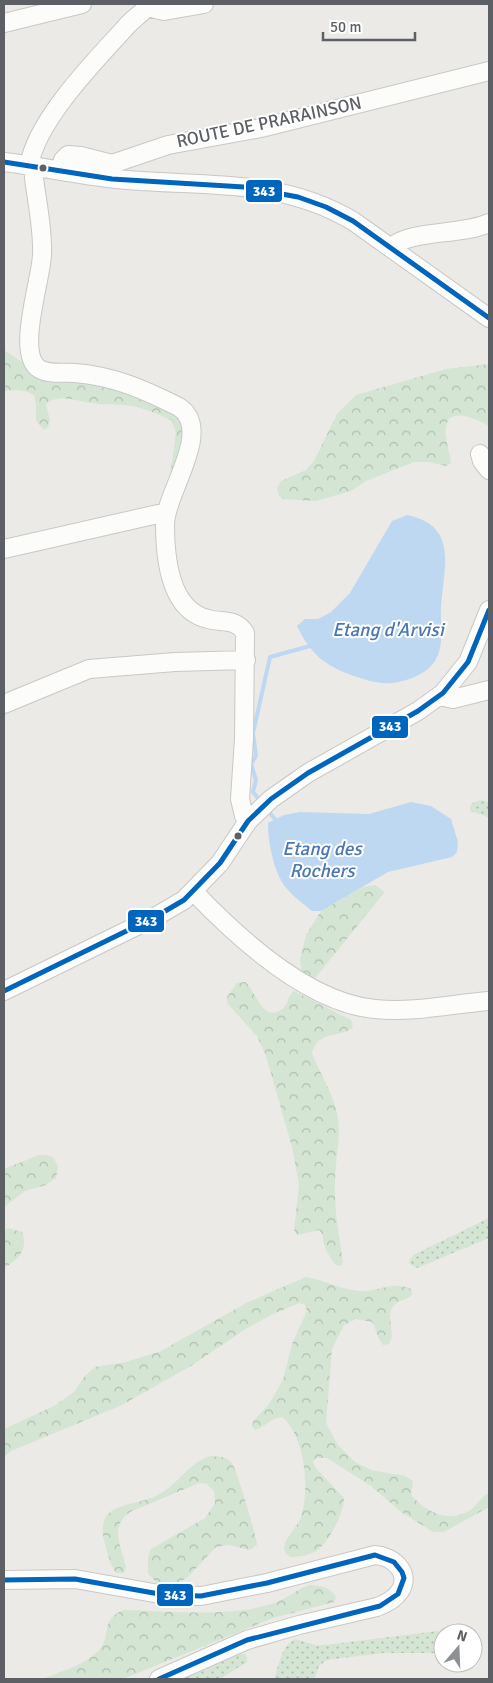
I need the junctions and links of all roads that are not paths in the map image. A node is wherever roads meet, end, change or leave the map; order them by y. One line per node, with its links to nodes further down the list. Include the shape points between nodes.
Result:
1 (82, 4): 4 (street)
2 (204, 4): 3 (street, via 164,11)
3 (148, 6): 7 (street, via 126,26 46,122 32,151)
4 (4, 23)
5 (489, 71): 8 (street, ROUTE DE PRARAINSON, via 261,128 168,145 112,164 68,155)
6 (4, 162): 7 (street)
7 (32, 166): 8 (street); 14 (street, via 42,252 32,305 31,358 43,370 113,378 185,411 191,425 189,450)
8 (60, 171): 10 (street, via 126,180 230,184 288,193 331,209)
9 (489, 223): 10 (street, via 468,231 406,238)
10 (391, 247): 11 (street)
11 (489, 318)
12 (480, 454): 13 (street)
13 (489, 470)
14 (166, 514): 15 (street); 17 (street, via 170,568 177,594 200,617 242,627 246,637)
15 (4, 549)
16 (489, 610): 19 (street, via 468,662)
17 (246, 660): 20 (street, via 89,669); 21 (street, via 240,799)
18 (489, 690): 19 (street, via 453,699)
19 (440, 696): 21 (street, via 308,773 271,799)
20 (4, 704)
21 (248, 822): 22 (street)
22 (194, 892): 23 (street, via 166,912); 24 (street, via 269,959 305,985 333,999 384,1010)
23 (4, 991)
24 (489, 1001)
25 (4, 1580): 26 (street, via 75,1579 165,1595 201,1596 375,1555 390,1558 402,1571 400,1591 386,1603 247,1640)
26 (159, 1679)

